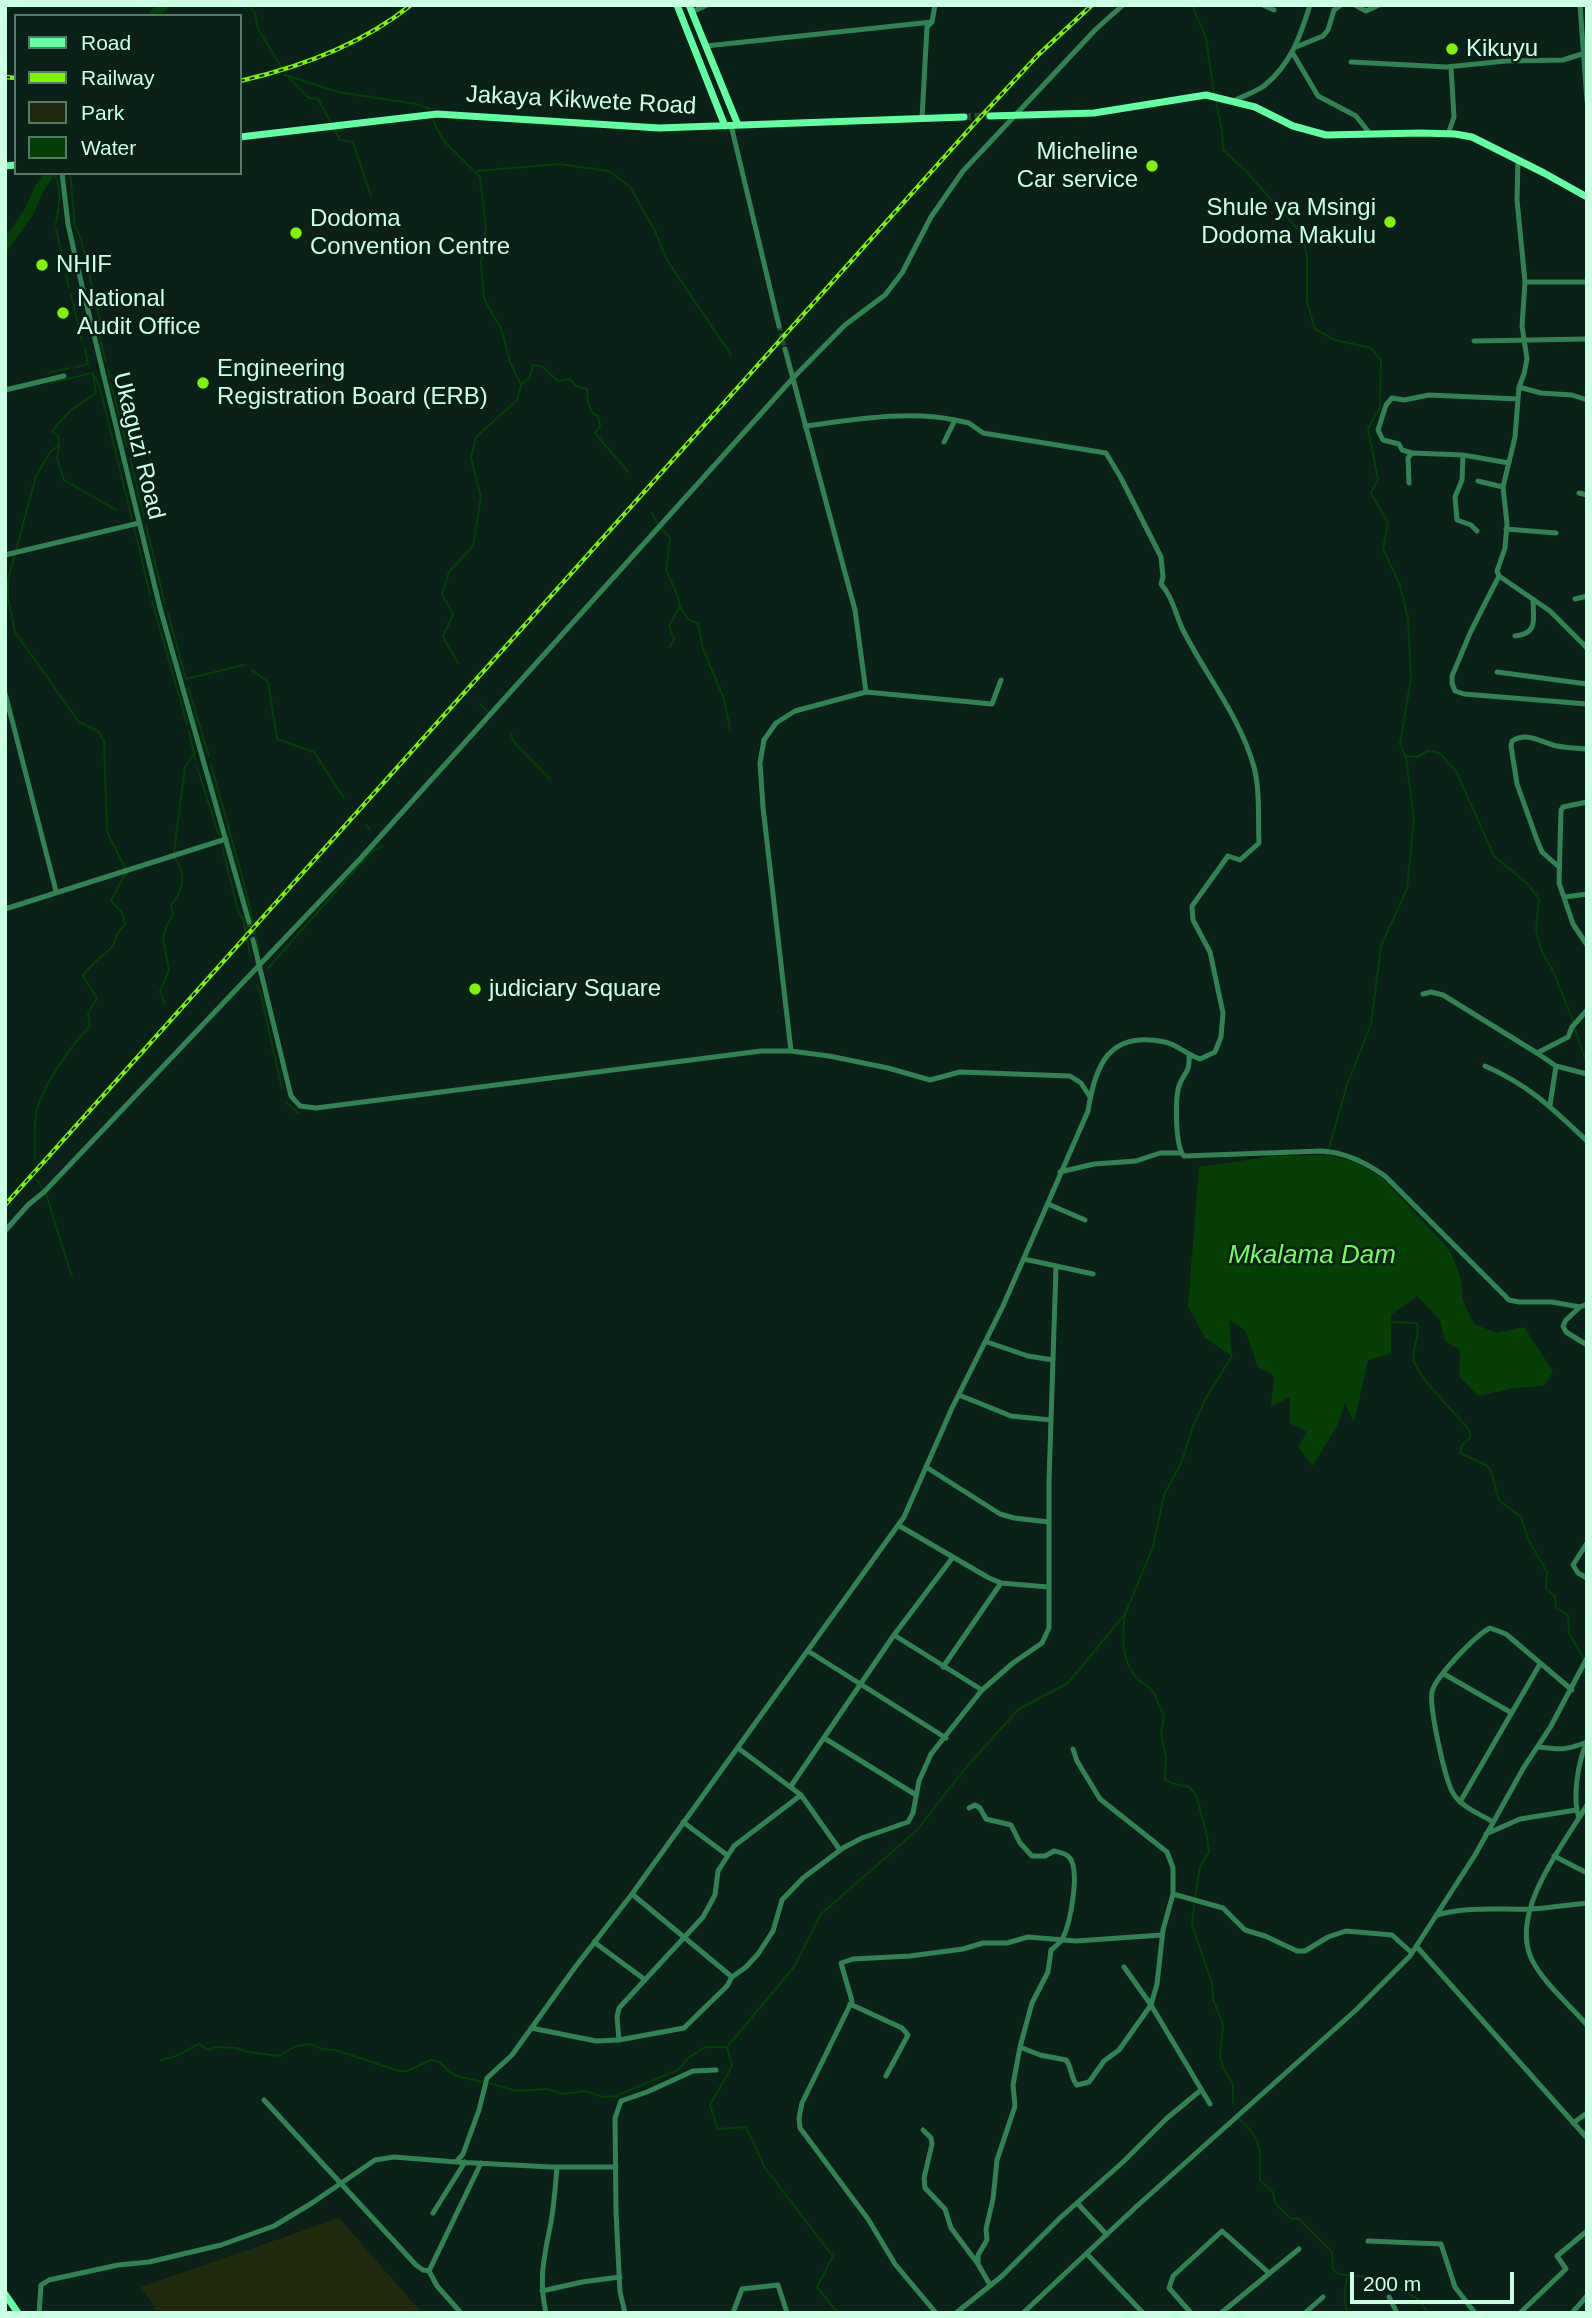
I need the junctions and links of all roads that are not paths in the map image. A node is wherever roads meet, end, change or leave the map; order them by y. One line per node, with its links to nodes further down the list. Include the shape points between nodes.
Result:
1 (677, 5): 25 (main road)
2 (707, 5): 11 (street)
3 (935, 5): 13 (street)
4 (1123, 5): 22 (street)
5 (1263, 5): 12 (street)
6 (1310, 5): 15 (street)
7 (1341, 5): 15 (street, via 1334,10 1323,36)
8 (1354, 5): 9 (street, via 1366,11)
9 (1380, 5)
10 (1580, 5): 16 (street)
11 (690, 8): 14 (main road)
12 (1274, 10)
13 (932, 22): 14 (street); 24 (street, via 927,27)
14 (706, 46): 25 (main road)
15 (1294, 50): 19 (street, via 1264,86); 27 (street, via 1318,96 1356,116)
16 (1582, 54): 18 (street, via 1563,60); 20 (street)
17 (1351, 62): 18 (street)
18 (1451, 67): 26 (street, via 1454,117)
19 (1234, 101): 22 (main road, via 1206,94 1094,113); 27 (main road, via 1311,132)
20 (1587, 101)
21 (990, 116): 22 (main road)
22 (1013, 116): 40 (street, via 963,171 885,295 845,324)
23 (964, 117): 24 (main road, Jakaya Kikwete Road)
24 (922, 118): 25 (main road, Jakaya Kikwete Road)
25 (731, 125): 28 (main road, Jakaya Kikwete Road, via 634,127 437,114); 34 (street)
26 (1448, 134): 27 (main road); 29 (main road, via 1472,137)
27 (1371, 135)
28 (242, 136)
29 (1518, 159): 31 (main road); 32 (street)
30 (62, 175): 56 (street, Ukaguzi Road, via 78,270)
31 (1587, 197)
32 (1525, 282): 33 (street); 35 (street)
33 (1587, 282)
34 (779, 326)
35 (1524, 339): 36 (street); 37 (street); 41 (street, via 1527,359)
36 (1587, 339)
37 (1474, 341)
38 (785, 349): 40 (street)
39 (64, 376): 42 (street)
40 (793, 377): 46 (street); 84 (street)
41 (1519, 387): 43 (street); 44 (street)
42 (5, 390)
43 (1518, 399): 48 (street, via 1392,398 1378,430 1383,440); 50 (street)
44 (1587, 400)
45 (956, 420): 46 (street, via 910,416); 47 (street); 89 (street, via 983,433 1106,453 1161,557 1161,584 1248,752 1254,770 1259,843 1240,860 1228,856 1192,906 1193,920 1210,952 1223,1013 1215,1052 1200,1059)
46 (805, 426): 70 (street, via 855,610)
47 (944, 442)
48 (1412, 453): 49 (street); 52 (street)
49 (1463, 455): 50 (street); 58 (street, via 1462,480 1455,498 1457,520)
50 (1510, 463): 53 (street)
51 (1478, 481): 53 (street)
52 (1409, 483)
53 (1503, 487): 57 (street)
54 (1579, 493): 55 (street)
55 (1587, 495)
56 (139, 523): 60 (street); 75 (street, Ukaguzi Road)
57 (1506, 529): 59 (street); 61 (street)
58 (1477, 531)
59 (1556, 533)
60 (5, 555)
61 (1499, 576): 63 (street); 72 (street, via 1452,676 1455,691)
62 (1587, 596): 64 (street)
63 (1533, 599): 65 (street, via 1530,632); 66 (street)
64 (1575, 599)
65 (1515, 636)
66 (1587, 648)
67 (1497, 672): 69 (street)
68 (1001, 680): 70 (street, via 992,704)
69 (1587, 684)
70 (866, 692): 87 (street, via 795,711 776,723 764,740 762,796)
71 (5, 693): 77 (street)
72 (1587, 704)
73 (1587, 749): 76 (street, via 1527,737 1512,740 1517,784 1537,840 1542,852)
74 (1587, 802): 76 (street, via 1561,810)
75 (226, 839): 77 (street); 81 (street, Ukaguzi Road)
76 (1559, 867): 79 (street)
77 (56, 891): 80 (street)
78 (1587, 894): 79 (street)
79 (1565, 897): 83 (street, via 1573,924)
80 (5, 909)
81 (249, 922)
82 (253, 940): 84 (street)
83 (1587, 945)
84 (259, 965): 87 (street, via 291,1096 308,1107); 100 (street)
85 (1423, 994): 88 (street, via 1437,993 1450,999)
86 (1587, 1010): 88 (street, via 1568,1037)
87 (791, 1051): 93 (street, via 930,1080 960,1072 1070,1076)
88 (1537, 1053): 91 (street)
89 (1189, 1055): 93 (street, via 1164,1042 1119,1045 1100,1065); 96 (street, via 1190,1068 1178,1089)
90 (1485, 1066): 94 (street, via 1518,1081)
91 (1556, 1066): 92 (street); 94 (street)
92 (1587, 1074)
93 (1090, 1097): 97 (street)
94 (1550, 1105): 95 (street)
95 (1587, 1141)
96 (1181, 1153): 97 (street); 105 (street, via 1195,1157 1321,1151 1361,1160 1385,1176 1509,1300)
97 (1060, 1172): 98 (street)
98 (1048, 1204): 99 (street); 101 (street)
99 (1085, 1220)
100 (5, 1231)
101 (1024, 1259): 102 (street); 106 (street)
102 (1056, 1268): 103 (street); 108 (street)
103 (1093, 1274)
104 (1587, 1304): 105 (street)
105 (1580, 1307): 107 (street, via 1563,1326)
106 (987, 1342): 108 (street); 109 (street)
107 (1587, 1345)
108 (1053, 1360): 110 (street)
109 (959, 1395): 110 (street, via 1012,1416); 111 (street)
110 (1051, 1420): 112 (street)
111 (926, 1467): 112 (street, via 1000,1514); 113 (street)
112 (1049, 1522): 118 (street)
113 (898, 1525): 115 (street); 120 (street)
114 (1587, 1542): 116 (street, via 1573,1565)
115 (953, 1557): 117 (street); 119 (street)
116 (1587, 1578)
117 (1001, 1583): 118 (street); 123 (street)
118 (1048, 1587): 126 (street, via 1047,1636)
119 (894, 1635): 123 (street); 125 (street)
120 (808, 1651): 125 (street); 133 (street)
121 (1587, 1658): 127 (street)
122 (1540, 1664): 124 (street, via 1506,1634 1490,1628); 127 (street); 128 (street)
123 (943, 1667): 126 (street)
124 (1444, 1674): 128 (street); 138 (street, via 1434,1686 1432,1705 1446,1776)
125 (860, 1686): 129 (street); 130 (street)
126 (982, 1690): 130 (street)
127 (1572, 1690): 132 (street)
128 (1510, 1712): 138 (street)
129 (824, 1738): 135 (street); 136 (street)
130 (946, 1738): 136 (street, via 925,1766)
131 (1587, 1742): 132 (street, via 1571,1749); 141 (street, via 1578,1765)
132 (1539, 1747): 144 (street)
133 (737, 1748): 135 (street); 143 (street)
134 (1073, 1749): 151 (street, via 1100,1798 1167,1852 1173,1868)
135 (791, 1786): 137 (street)
136 (916, 1794): 146 (street, via 908,1822)
137 (801, 1795): 146 (street); 147 (street)
138 (1460, 1802): 144 (street)
139 (1587, 1805): 142 (street)
140 (969, 1808): 157 (street, via 975,1805 986,1819 1011,1825 1032,1856 1045,1857 1054,1851 1071,1858 1075,1892)
141 (1576, 1810): 142 (street); 145 (street, via 1520,1819)
142 (1579, 1818): 148 (street)
143 (683, 1822): 147 (street); 150 (street)
144 (1493, 1822): 145 (street)
145 (1486, 1834): 154 (street)
146 (840, 1850): 162 (street, via 792,1888 782,1900 767,1942)
147 (727, 1856): 155 (street, via 718,1871 710,1906)
148 (1555, 1856): 149 (street); 153 (street)
149 (1587, 1873)
150 (632, 1894): 155 (street); 158 (street)
151 (1173, 1894): 156 (street); 160 (street, via 1223,1908 1245,1930 1297,1951 1336,1933 1355,1931 1392,1935)
152 (1587, 1903): 153 (street)
153 (1531, 1909): 154 (street, via 1489,1908); 166 (street, via 1531,1957)
154 (1436, 1916): 159 (street)
155 (685, 1935): 162 (street); 163 (street)
156 (1162, 1935): 157 (street); 165 (street)
157 (1061, 1941): 164 (street, via 1028,1937 950,1951 853,1959 841,1963); 169 (street, via 1051,1950 1048,1972 1032,2003)
158 (594, 1942): 163 (street); 167 (street)
159 (1417, 1947): 160 (street); 176 (street)
160 (1412, 1954): 188 (street)
161 (1125, 1967): 165 (street)
162 (733, 1977): 168 (street, via 684,2028)
163 (644, 1979): 168 (street, via 619,2008)
164 (850, 2004): 171 (street, via 908,2035); 209 (street, via 802,2103 800,2128 868,2219 895,2264)
165 (1151, 2005): 169 (street, via 1119,2050 1083,2085 1073,2080 1066,2060); 172 (street)
166 (1587, 2025)
167 (531, 2028): 168 (street, via 571,2037); 180 (street, via 506,2062 487,2078 463,2154)
168 (619, 2040)
169 (1020, 2047): 192 (street, via 1013,2085 1015,2106 999,2152 987,2240)
170 (716, 2070): 183 (street, via 686,2073 621,2101 615,2118)
171 (886, 2076)
172 (1201, 2090): 174 (street); 185 (street)
173 (264, 2100): 184 (street)
174 (1210, 2104)
175 (1587, 2113): 176 (street)
176 (1573, 2123): 178 (street)
177 (923, 2130): 192 (street, via 932,2144 925,2188 945,2209 951,2228)
178 (1587, 2138)
179 (465, 2161): 180 (street); 181 (street); 186 (street)
180 (456, 2162): 184 (street, via 384,2158)
181 (481, 2163): 182 (street); 193 (street)
182 (557, 2167): 183 (street); 197 (street)
183 (615, 2167): 195 (street)
184 (341, 2183): 193 (street, via 416,2265); 203 (street, via 289,2218 221,2245 49,2280 41,2286)
185 (1077, 2204): 188 (street); 196 (street)
186 (433, 2213)
187 (1587, 2231): 218 (street, via 1557,2256 1566,2269)
188 (1107, 2235): 191 (street)
189 (1368, 2241): 217 (street, via 1441,2244 1455,2287)
190 (1299, 2249): 194 (street)
191 (1087, 2253): 211 (street); 212 (street)
192 (978, 2264): 196 (street)
193 (429, 2271): 204 (street)
194 (1269, 2273): 213 (street, via 1222,2231 1173,2276 1169,2288); 214 (street)
195 (620, 2277): 197 (street); 206 (street)
196 (990, 2285): 210 (street)
197 (541, 2291): 205 (street)
198 (5, 2294): 202 (main road)
199 (1587, 2296): 219 (street)
200 (1323, 2297): 215 (street)
201 (1389, 2297): 216 (street)
202 (18, 2313)
203 (39, 2313)
204 (461, 2313)
205 (546, 2313)
206 (625, 2313)
207 (733, 2313): 208 (street, via 742,2289 769,2284 778,2285)
208 (787, 2313)
209 (936, 2313)
210 (956, 2313)
211 (1023, 2313)
212 (1143, 2313)
213 (1191, 2313)
214 (1221, 2313)
215 (1305, 2313)
216 (1397, 2313)
217 (1475, 2313)
218 (1520, 2313)
219 (1572, 2313)

